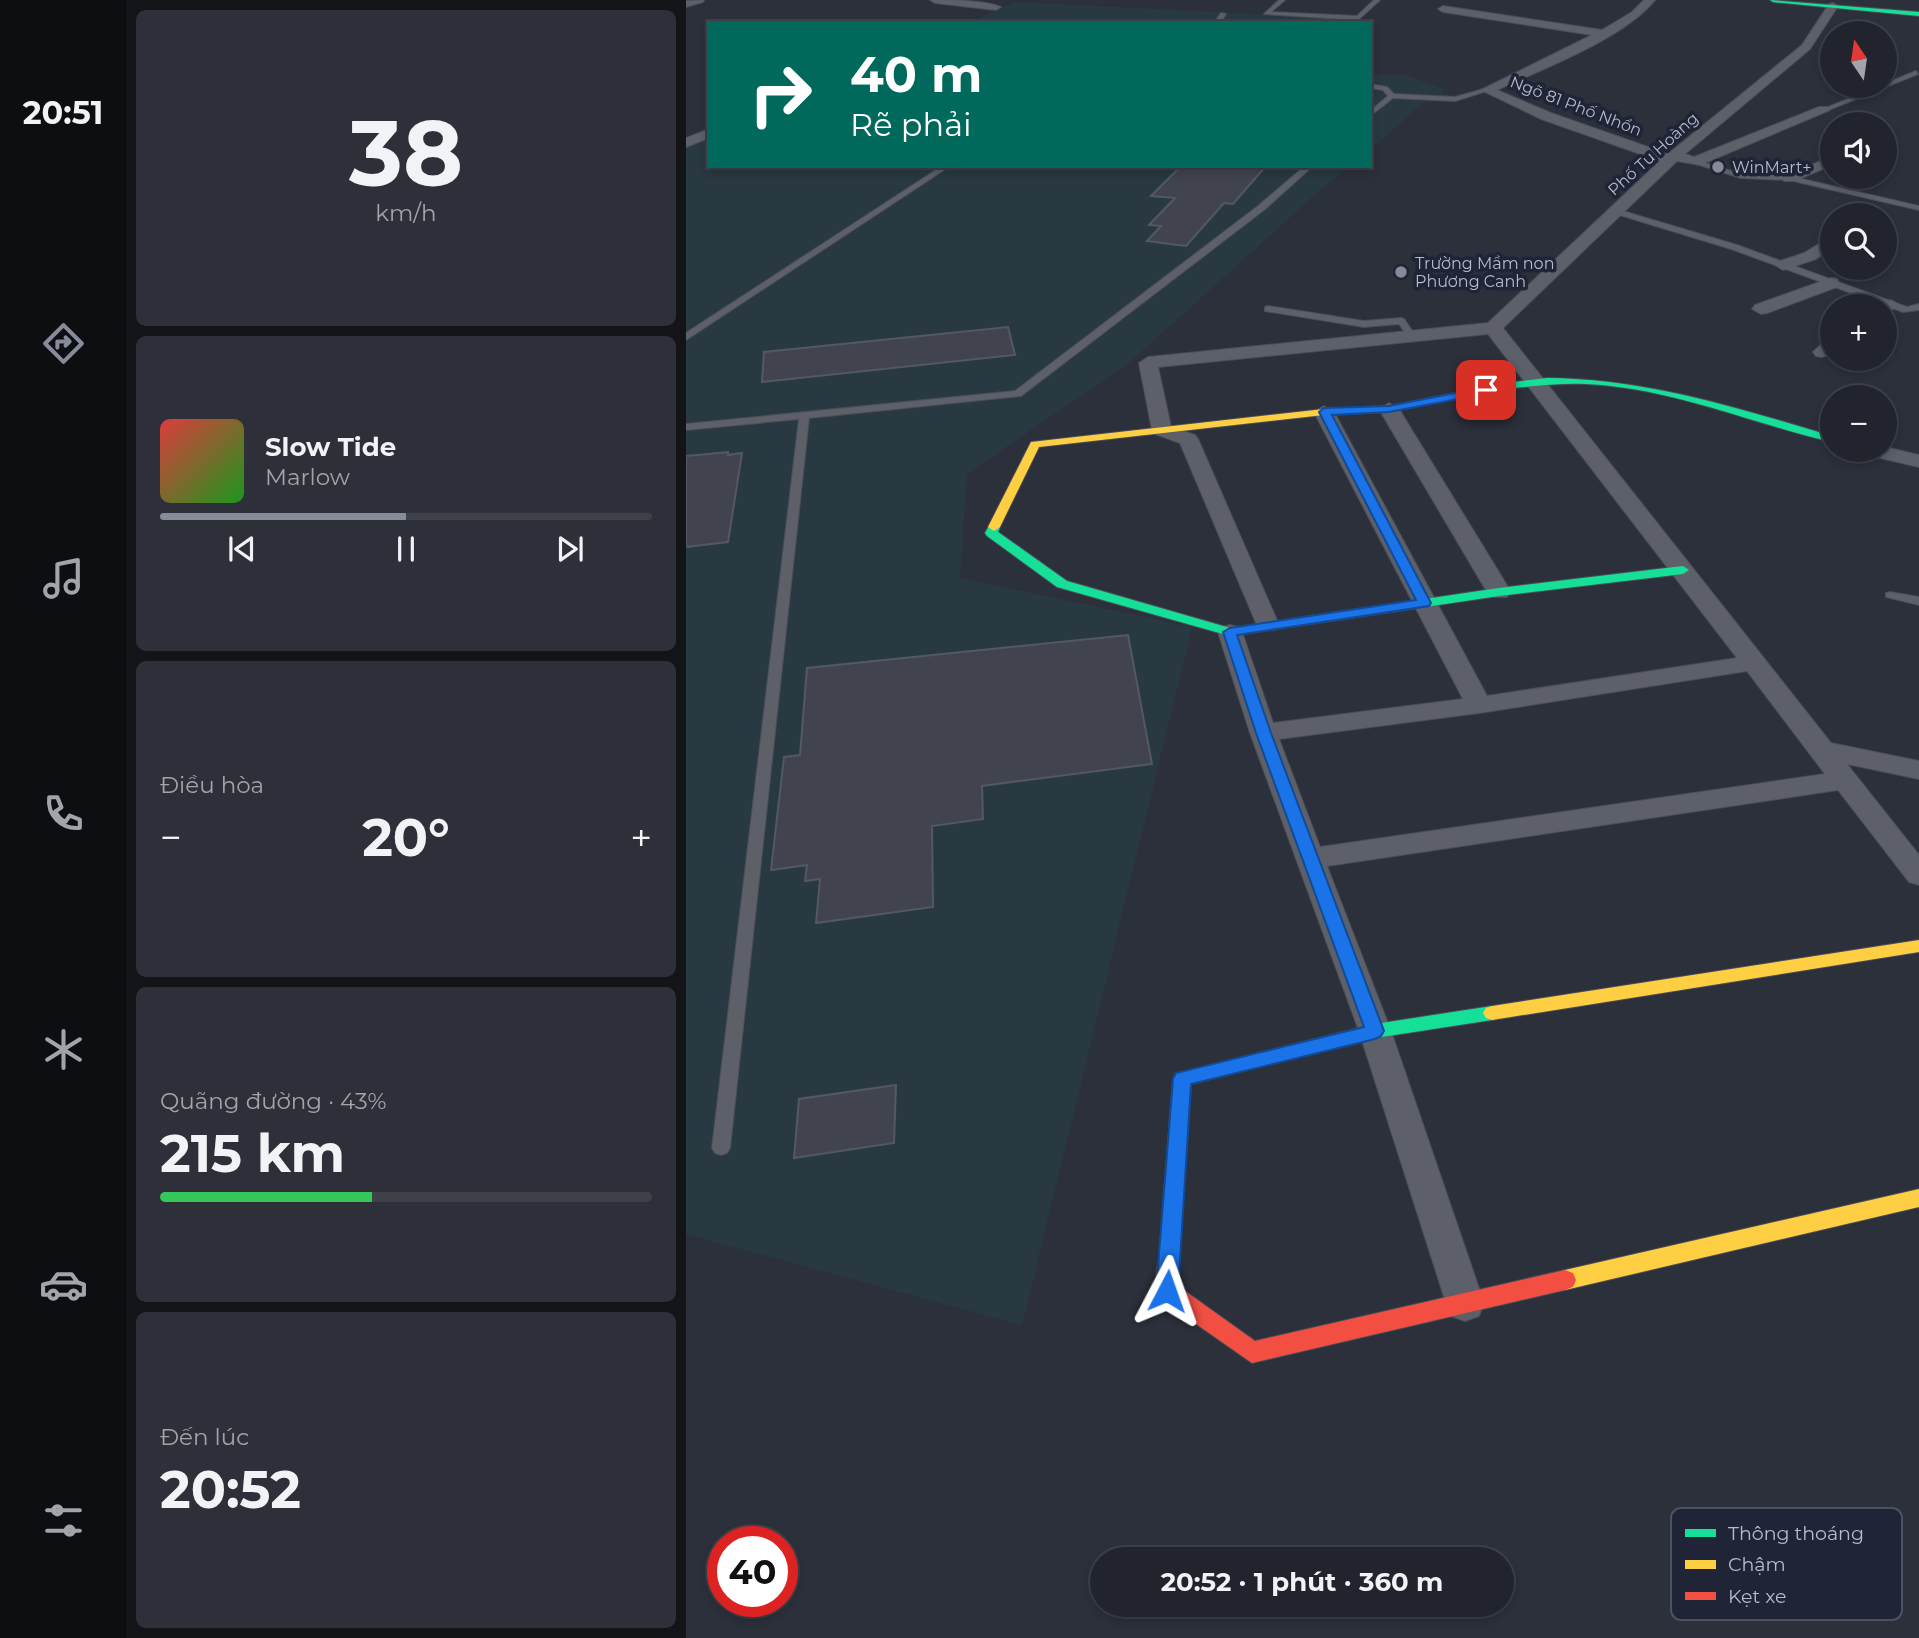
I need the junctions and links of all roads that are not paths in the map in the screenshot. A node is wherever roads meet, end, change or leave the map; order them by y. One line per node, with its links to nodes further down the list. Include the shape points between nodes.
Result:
1 (699, 0): 8 (street)
2 (935, 0): 14 (street, via 1000,5)
3 (1282, 0): 4 (lane, via 1266,13 1359,18)
4 (1377, 0)
5 (1650, 0): 17 (street, Ngõ 81 Phố Nhổn, via 1636,14)
6 (1773, 0): 10 (main road)
7 (1871, 0): 9 (main road)
8 (686, 4)
9 (1919, 5)
10 (1833, 6): 13 (main road); 27 (street, Phố Tu Hoàng, via 1806,47)
11 (1443, 9): 17 (street)
12 (1223, 14): 15 (lane)
13 (1919, 14)
14 (972, 18)
15 (1218, 21)
16 (1483, 25): 18 (street)
17 (1602, 33): 18 (street, Ngõ 81 Phố Nhổn)
18 (1590, 42): 21 (street, Ngõ 81 Phố Nhổn)
19 (1916, 74): 23 (lane)
20 (1372, 86): 22 (lane, via 1385,88)
21 (1487, 90): 22 (lane, via 1455,99); 27 (street, Ngõ 81 Phố Nhổn, via 1546,116)
22 (1392, 96): 24 (lane)
23 (1824, 110): 28 (street)
24 (1372, 112)
25 (707, 134): 26 (street)
26 (686, 143)
27 (1672, 158): 28 (street, Ngõ 81 Phố Nhổn); 34 (street, Phố Tu Hoàng)
28 (1695, 162): 32 (lane, via 1741,176)
29 (1820, 165): 32 (street)
30 (944, 168): 45 (lane)
31 (1308, 168): 49 (lane, via 1018,394)
32 (1789, 178): 33 (lane)
33 (1919, 208)
34 (1616, 211): 36 (lane); 43 (street, Phố Tu Hoàng)
35 (1820, 249): 36 (street)
36 (1783, 265): 37 (lane)
37 (1831, 283): 38 (lane); 42 (street)
38 (1857, 294)
39 (1919, 307): 40 (lane)
40 (1897, 308)
41 (1268, 309): 44 (lane, via 1364,324 1401,321)
42 (1761, 309)
43 (1493, 328): 44 (street); 46 (street)
44 (1412, 336): 51 (street, via 1149,363)
45 (686, 337)
46 (1534, 381): 47 (main road); 52 (main road, via 1637,385); 55 (street)
47 (1389, 409): 48 (main road); 56 (street)
48 (1324, 412): 51 (main road); 59 (street)
49 (804, 415): 50 (lane); 72 (lane)
50 (686, 427)
51 (1163, 430): 60 (street, via 1188,439); 61 (main road, via 1035,444 991,533 1062,584)
52 (1820, 436)
53 (1897, 456): 54 (street)
54 (1919, 461)
55 (1683, 570): 56 (main road); 62 (street)
56 (1499, 592): 59 (main road)
57 (1890, 595): 58 (lane)
58 (1919, 601)
59 (1424, 603): 60 (main road); 63 (street)
60 (1267, 625): 61 (main road)
61 (1230, 632): 64 (street)
62 (1752, 663): 63 (street); 65 (street)
63 (1479, 705): 64 (street)
64 (1264, 733): 68 (street)
65 (1822, 750): 66 (street); 67 (street)
66 (1919, 770)
67 (1843, 780): 68 (street); 69 (street)
68 (1312, 858): 71 (street)
69 (1919, 875)
70 (1919, 946): 71 (main road)
71 (1375, 1031): 74 (street); 74 (main road, via 1182,1079 1167,1291 1252,1352)
72 (721, 1147)
73 (1919, 1198): 74 (main road)
74 (1465, 1303)

